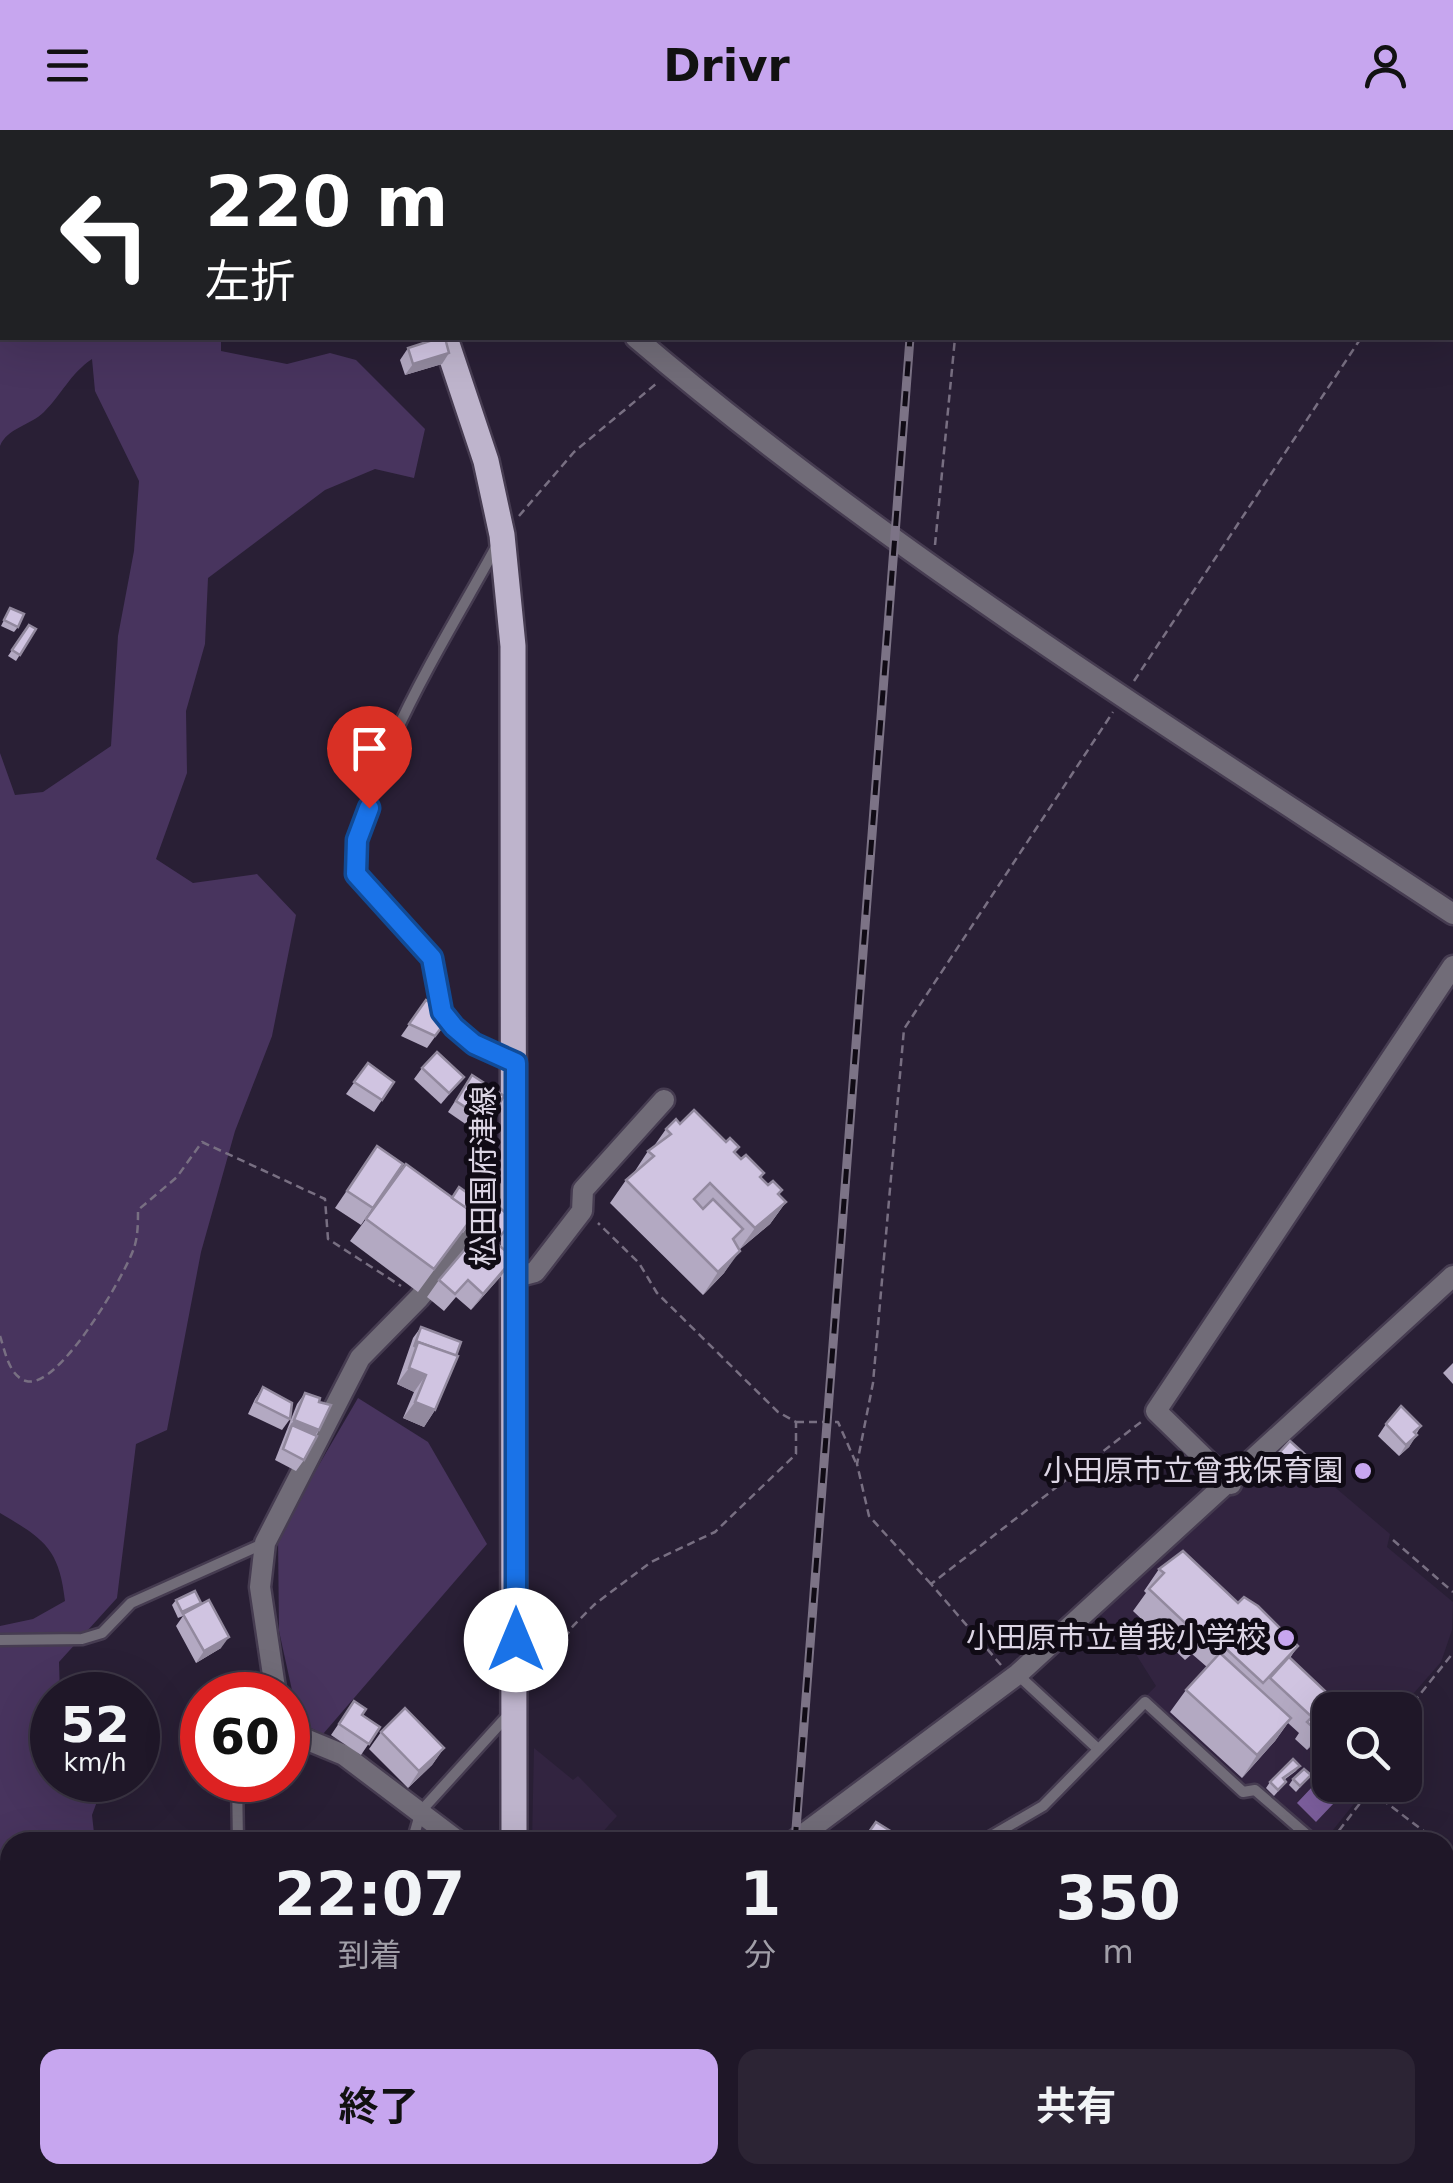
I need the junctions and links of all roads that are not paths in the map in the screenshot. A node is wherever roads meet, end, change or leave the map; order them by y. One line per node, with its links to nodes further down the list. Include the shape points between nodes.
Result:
1 (447, 340): 3 (main road, 松田国府津線)
2 (638, 340): 4 (street, via 895,542)
3 (502, 535): 6 (main road, 松田国府津線, via 513,646); 6 (lane, via 392,744 357,840 356,874 432,958 442,1012 454,1027)
4 (1453, 914)
5 (1453, 966): 11 (street, via 1156,1411)
6 (516, 1063): 8 (main road, 松田国府津線)
7 (664, 1100): 10 (street, via 583,1190 582,1212 535,1272)
8 (515, 1181): 10 (main road, 松田国府津線); 12 (street, via 360,1358)
9 (1453, 1276): 11 (street)
10 (516, 1277): 16 (main road, 松田国府津線)
11 (1231, 1484): 15 (street)
12 (265, 1543): 13 (lane, via 130,1602 102,1633 82,1640); 14 (street, via 260,1587)
13 (0, 1640)
14 (273, 1672)
15 (1015, 1676): 18 (lane); 25 (street)
16 (517, 1699): 20 (lane); 24 (main road, 松田国府津線)
17 (310, 1740): 20 (street, via 344,1755)
18 (1098, 1748): 26 (lane, via 1043,1806); 27 (lane, via 1146,1702 1243,1792 1255,1790)
19 (237, 1802): 21 (lane)
20 (421, 1811): 22 (lane); 23 (street)
21 (238, 1832)
22 (415, 1832)
23 (447, 1832)
24 (514, 1832)
25 (806, 1832)
26 (998, 1832)
27 (1303, 1832)

